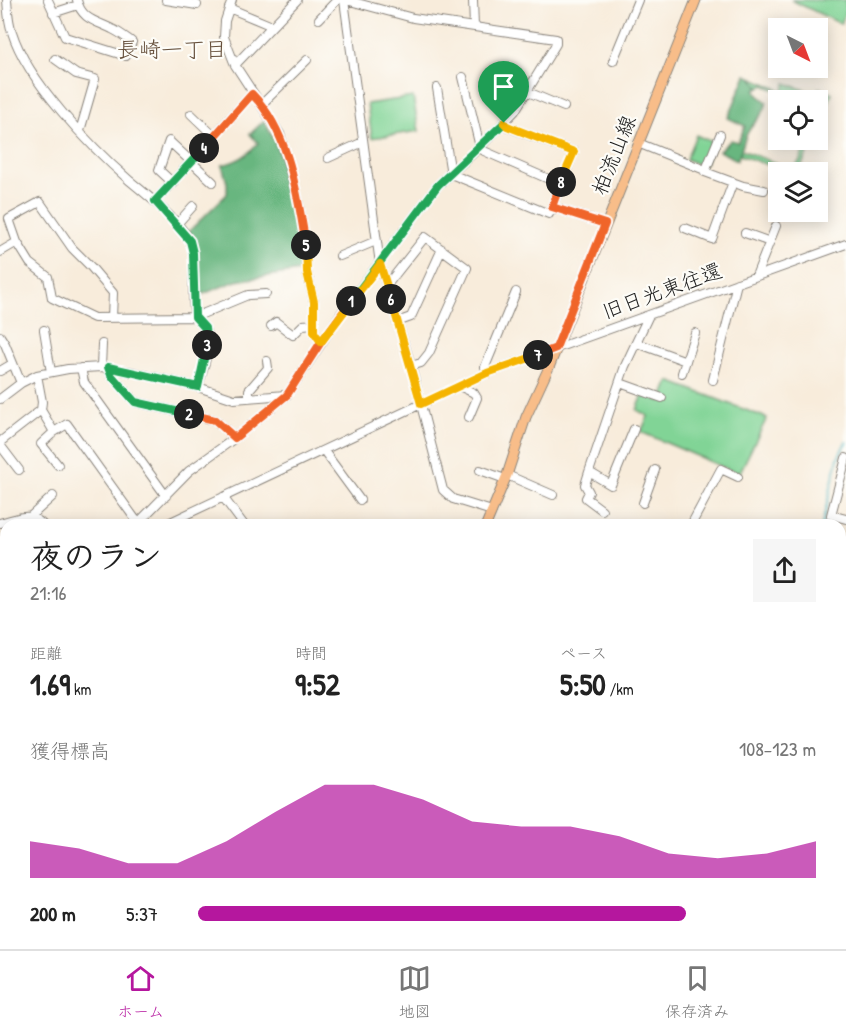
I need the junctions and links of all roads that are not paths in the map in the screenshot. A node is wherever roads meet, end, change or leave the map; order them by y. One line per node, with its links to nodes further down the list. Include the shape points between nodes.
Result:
1 (7, 0): 32 (street, via 12,33 25,59)
2 (48, 0): 14 (street)
3 (166, 0): 10 (street)
4 (297, 0): 16 (street)
5 (337, 0): 15 (street)
6 (345, 0): 17 (street, via 413,18); 35 (street)
7 (472, 0): 17 (street)
8 (638, 0): 20 (street)
9 (696, 0): 36 (main road, 柏流山線)
10 (184, 2): 13 (street)
11 (77, 3): 14 (street); 14 (street, via 87,18 132,42 126,56 65,37)
12 (230, 4): 16 (street); 21 (street, via 225,37)
13 (197, 5)
14 (53, 14)
15 (319, 19)
16 (272, 26): 21 (street)
17 (474, 27): 25 (street, via 556,39)
18 (55, 59): 32 (street, via 76,74 95,79)
19 (307, 60): 27 (street)
20 (613, 61)
21 (235, 65): 26 (street)
22 (500, 69): 29 (street)
23 (463, 78): 37 (street)
24 (436, 88): 41 (street)
25 (528, 92): 28 (street); 29 (street)
26 (252, 94): 27 (street); 34 (street)
27 (262, 104): 72 (street, via 280,134 299,204 314,302)
28 (564, 108)
29 (515, 111): 31 (street)
30 (191, 114): 34 (street)
31 (504, 123): 37 (street); 45 (street, via 574,152)
32 (80, 131): 47 (street)
33 (720, 135): 40 (street)
34 (215, 137): 39 (street)
35 (363, 142): 38 (street); 55 (street)
36 (638, 143): 40 (street); 51 (main road, 柏流山線)
37 (480, 147): 41 (street); 45 (street)
38 (328, 158)
39 (191, 163): 42 (street); 44 (street); 44 (street, via 169,141 159,170)
40 (705, 170): 43 (street)
41 (451, 174): 49 (street, via 549,214); 62 (street, via 438,185)
42 (213, 182)
43 (733, 182): 46 (street); 53 (street, via 712,239)
44 (173, 183): 47 (street)
45 (560, 184): 49 (street)
46 (764, 190)
47 (155, 201): 50 (street)
48 (193, 206): 50 (street)
49 (552, 207): 51 (street)
50 (177, 224): 69 (street, via 190,241 193,253)
51 (605, 224): 80 (main road, 柏流山線)
52 (776, 226): 57 (street)
53 (685, 228)
54 (745, 233): 57 (street)
55 (376, 241): 61 (street); 62 (street)
56 (17, 242): 60 (street); 70 (street, via 30,263 48,277 52,298 94,318); 70 (street, via 9,219 40,202 72,248 113,293)
57 (770, 242): 63 (street)
58 (846, 244): 63 (street, 旧日光東往還)
59 (442, 249): 65 (street, via 425,237); 71 (street, via 411,318); 84 (street, via 467,268 429,353 421,363)
60 (0, 252)
61 (340, 256)
62 (380, 264): 65 (street); 77 (street)
63 (756, 276): 64 (street, 旧日光東往還)
64 (737, 283): 68 (street, 旧日光東往還); 92 (street)
65 (387, 285): 71 (street)
66 (516, 292): 89 (street, via 485,367)
67 (266, 294): 69 (street, via 248,295)
68 (649, 315): 79 (street); 80 (street, 旧日光東往還)
69 (195, 317): 70 (street); 96 (street, via 207,336)
70 (112, 318)
71 (397, 322): 84 (street)
72 (313, 324): 73 (street, via 303,325 293,334 276,322); 77 (street)
73 (271, 326)
74 (44, 330): 88 (street)
75 (695, 333): 82 (street)
76 (0, 336): 83 (street)
77 (321, 342): 97 (street)
78 (102, 344): 85 (street)
79 (637, 344): 82 (street); 93 (street)
80 (556, 348): 89 (street, 旧日光東往還); 115 (main road, 柏流山線, via 526,417)
81 (267, 361): 98 (street, via 268,368 249,390)
82 (686, 361): 90 (street)
83 (12, 364): 87 (street); 94 (street)
84 (411, 366): 101 (street)
85 (104, 367): 86 (street); 96 (street); 106 (street, via 135,402 215,420)
86 (81, 368): 88 (street); 119 (street, via 84,382)
87 (0, 371)
88 (51, 372): 91 (street)
89 (487, 373): 95 (street, 旧日光東往還)
90 (682, 373)
91 (37, 375): 94 (street); 102 (street)
92 (713, 380)
93 (620, 382): 99 (street); 114 (street)
94 (21, 383): 100 (street)
95 (459, 386): 101 (street, 旧日光東往還); 103 (street, via 477,398)
96 (198, 387): 98 (street, via 234,399)
97 (287, 395): 98 (street); 106 (street)
98 (249, 398)
99 (662, 398)
100 (0, 399)
101 (421, 404): 108 (street, 旧日光東往還); 124 (street, via 443,490 453,500)
102 (41, 410): 105 (street); 107 (street)
103 (469, 417)
104 (634, 429): 114 (street, via 611,485)
105 (54, 432): 110 (street, via 41,444); 128 (street, via 67,423)
106 (235, 438): 119 (street, via 189,471)
107 (0, 443): 111 (street)
108 (324, 451): 120 (street, 旧日光東往還); 121 (street)
109 (846, 458): 134 (street, via 831,515)
110 (58, 465)
111 (20, 470)
112 (480, 470): 115 (street)
113 (655, 470): 122 (street)
114 (589, 472): 123 (street, via 586,498)
115 (506, 477): 117 (street); 124 (main road, 柏流山線)
116 (738, 477): 133 (street, via 721,470)
117 (553, 495)
118 (54, 496): 125 (street)
119 (166, 496): 129 (street)
120 (223, 497): 130 (street, 旧日光東往還); 131 (street)
121 (360, 500)
122 (643, 503)
123 (602, 510)
124 (492, 511): 132 (main road, 柏流山線)
125 (31, 516): 126 (street); 127 (street)
126 (18, 519)
127 (38, 519)
128 (134, 519)
129 (142, 519)
130 (177, 519)
131 (240, 519)
132 (489, 519)
133 (694, 519)
134 (846, 519)

